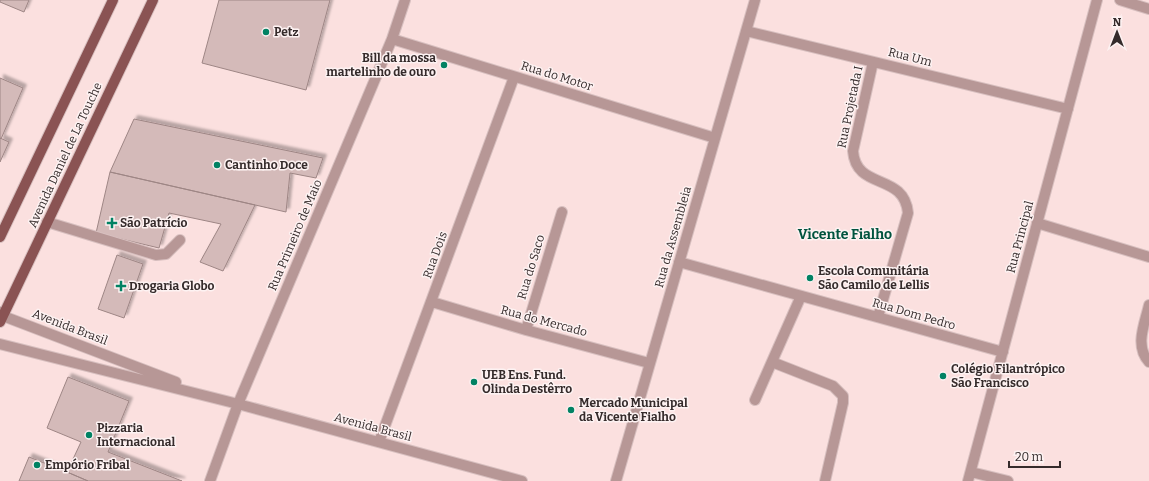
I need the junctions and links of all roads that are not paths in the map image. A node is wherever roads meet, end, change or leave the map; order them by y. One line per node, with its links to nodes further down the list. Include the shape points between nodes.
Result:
1 (113, 0): 17 (main road, Avenida Daniel de La Touche)
2 (153, 0): 15 (main road, Avenida Daniel de La Touche)
3 (404, 0): 9 (street, Rua Primeiro de Maio)
4 (755, 0): 8 (street, Rua da Assembleia)
5 (1097, 0): 12 (street, Rua Principal)
6 (1120, 0): 7 (street)
7 (1149, 9)
8 (746, 31): 10 (street, Rua Um); 13 (street, Rua da Assembleia)
9 (392, 39): 11 (street, Rua do Motor); 34 (street, Rua Primeiro de Maio)
10 (873, 62): 12 (street, Rua Um); 25 (street, Rua Projetada I, via 852,151 853,162 864,174 900,191 906,200 908,213)
11 (514, 77): 13 (street, Rua do Motor); 22 (street, Rua Dois)
12 (1068, 109): 16 (street, Rua Principal)
13 (715, 138): 20 (street, Rua da Assembleia)
14 (562, 212): 26 (street, Rua do Saco)
15 (48, 222): 18 (street, via 156,255 166,254); 24 (main road, Avenida Daniel de La Touche)
16 (1037, 223): 19 (street); 28 (street, Rua Principal)
17 (0, 237)
18 (180, 240)
19 (1149, 258)
20 (679, 262): 21 (street, Rua Dom Pedro); 31 (street, Rua da Assembleia)
21 (801, 296): 25 (street, Rua Dom Pedro); 29 (street)
22 (432, 302): 26 (street, Rua do Mercado); 35 (street, Rua Dois)
23 (1149, 305): 30 (street, via 1140,341 1142,351)
24 (1, 316): 32 (street, Avenida Brasil)
25 (878, 317): 28 (street, Rua Dom Pedro)
26 (526, 330): 31 (street, Rua do Mercado)
27 (0, 344): 32 (street, Avenida Brasil)
28 (1003, 352): 36 (street, Rua Principal)
29 (772, 362): 33 (street); 40 (street, via 833,386 843,396)
30 (1149, 362)
31 (650, 363): 39 (street, Rua da Assembleia)
32 (218, 398): 34 (street, Avenida Brasil)
33 (755, 400)
34 (238, 404): 35 (street, Avenida Brasil); 37 (street, Rua Primeiro de Maio)
35 (379, 442): 38 (street, Avenida Brasil)
36 (970, 476): 41 (street)
37 (210, 481)
38 (522, 481)
39 (616, 481)
40 (825, 481)
41 (1008, 481)

